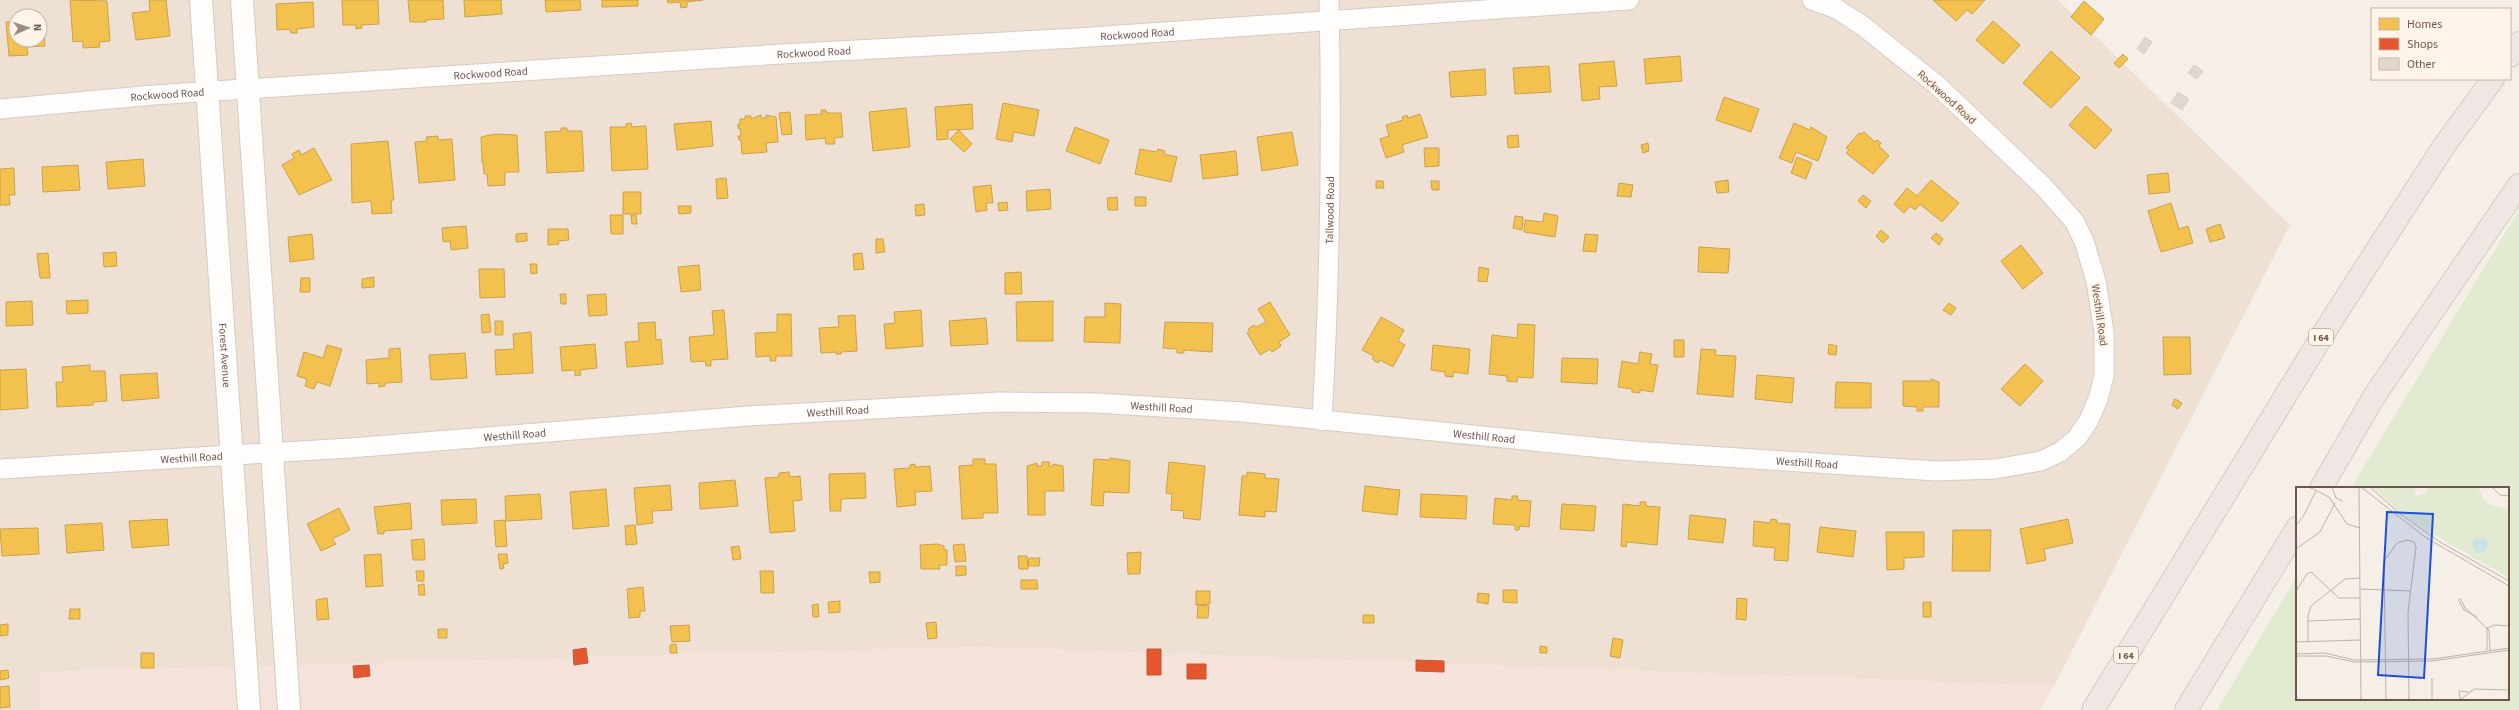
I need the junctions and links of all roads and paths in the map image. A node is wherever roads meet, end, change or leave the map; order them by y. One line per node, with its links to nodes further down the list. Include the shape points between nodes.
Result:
1 (201, 0): 11 (main road, Forest Avenue)
2 (242, 0): 10 (main road)
3 (1329, 0): 6 (street, Tallwood Road)
4 (1629, 0): 6 (street, Rockwood Road)
5 (1812, 0): 14 (street, Rockwood Road, via 1837,10 1863,26 1937,85)
6 (1329, 21): 10 (street, Rockwood Road); 15 (street, Tallwood Road, via 1327,326)
7 (2519, 43): 8 (highway)
8 (2511, 55)
9 (2492, 80): 23 (highway, I 64, via 2444,146 2335,315)
10 (247, 90): 11 (street, Rockwood Road); 16 (main road)
11 (207, 93): 12 (street, Rockwood Road); 17 (main road, Forest Avenue)
12 (0, 109)
13 (2519, 185): 19 (highway, via 2375,395)
14 (2068, 213): 15 (street, Westhill Road, via 2084,241 2096,281 2104,332 2104,376 2089,420 2077,438 2060,452 2041,461 1995,469 1936,471 1633,450)
15 (1322, 421): 16 (street, Westhill Road, via 1242,412 1096,403 1000,402 748,416)
16 (272, 452): 17 (street, Westhill Road); 22 (main road)
17 (232, 454): 18 (street, Westhill Road); 21 (main road, Forest Avenue)
18 (0, 468)
19 (2322, 487)
20 (2296, 530): 24 (highway)
21 (249, 710)
22 (289, 710)
23 (2093, 710)
24 (2186, 710)

